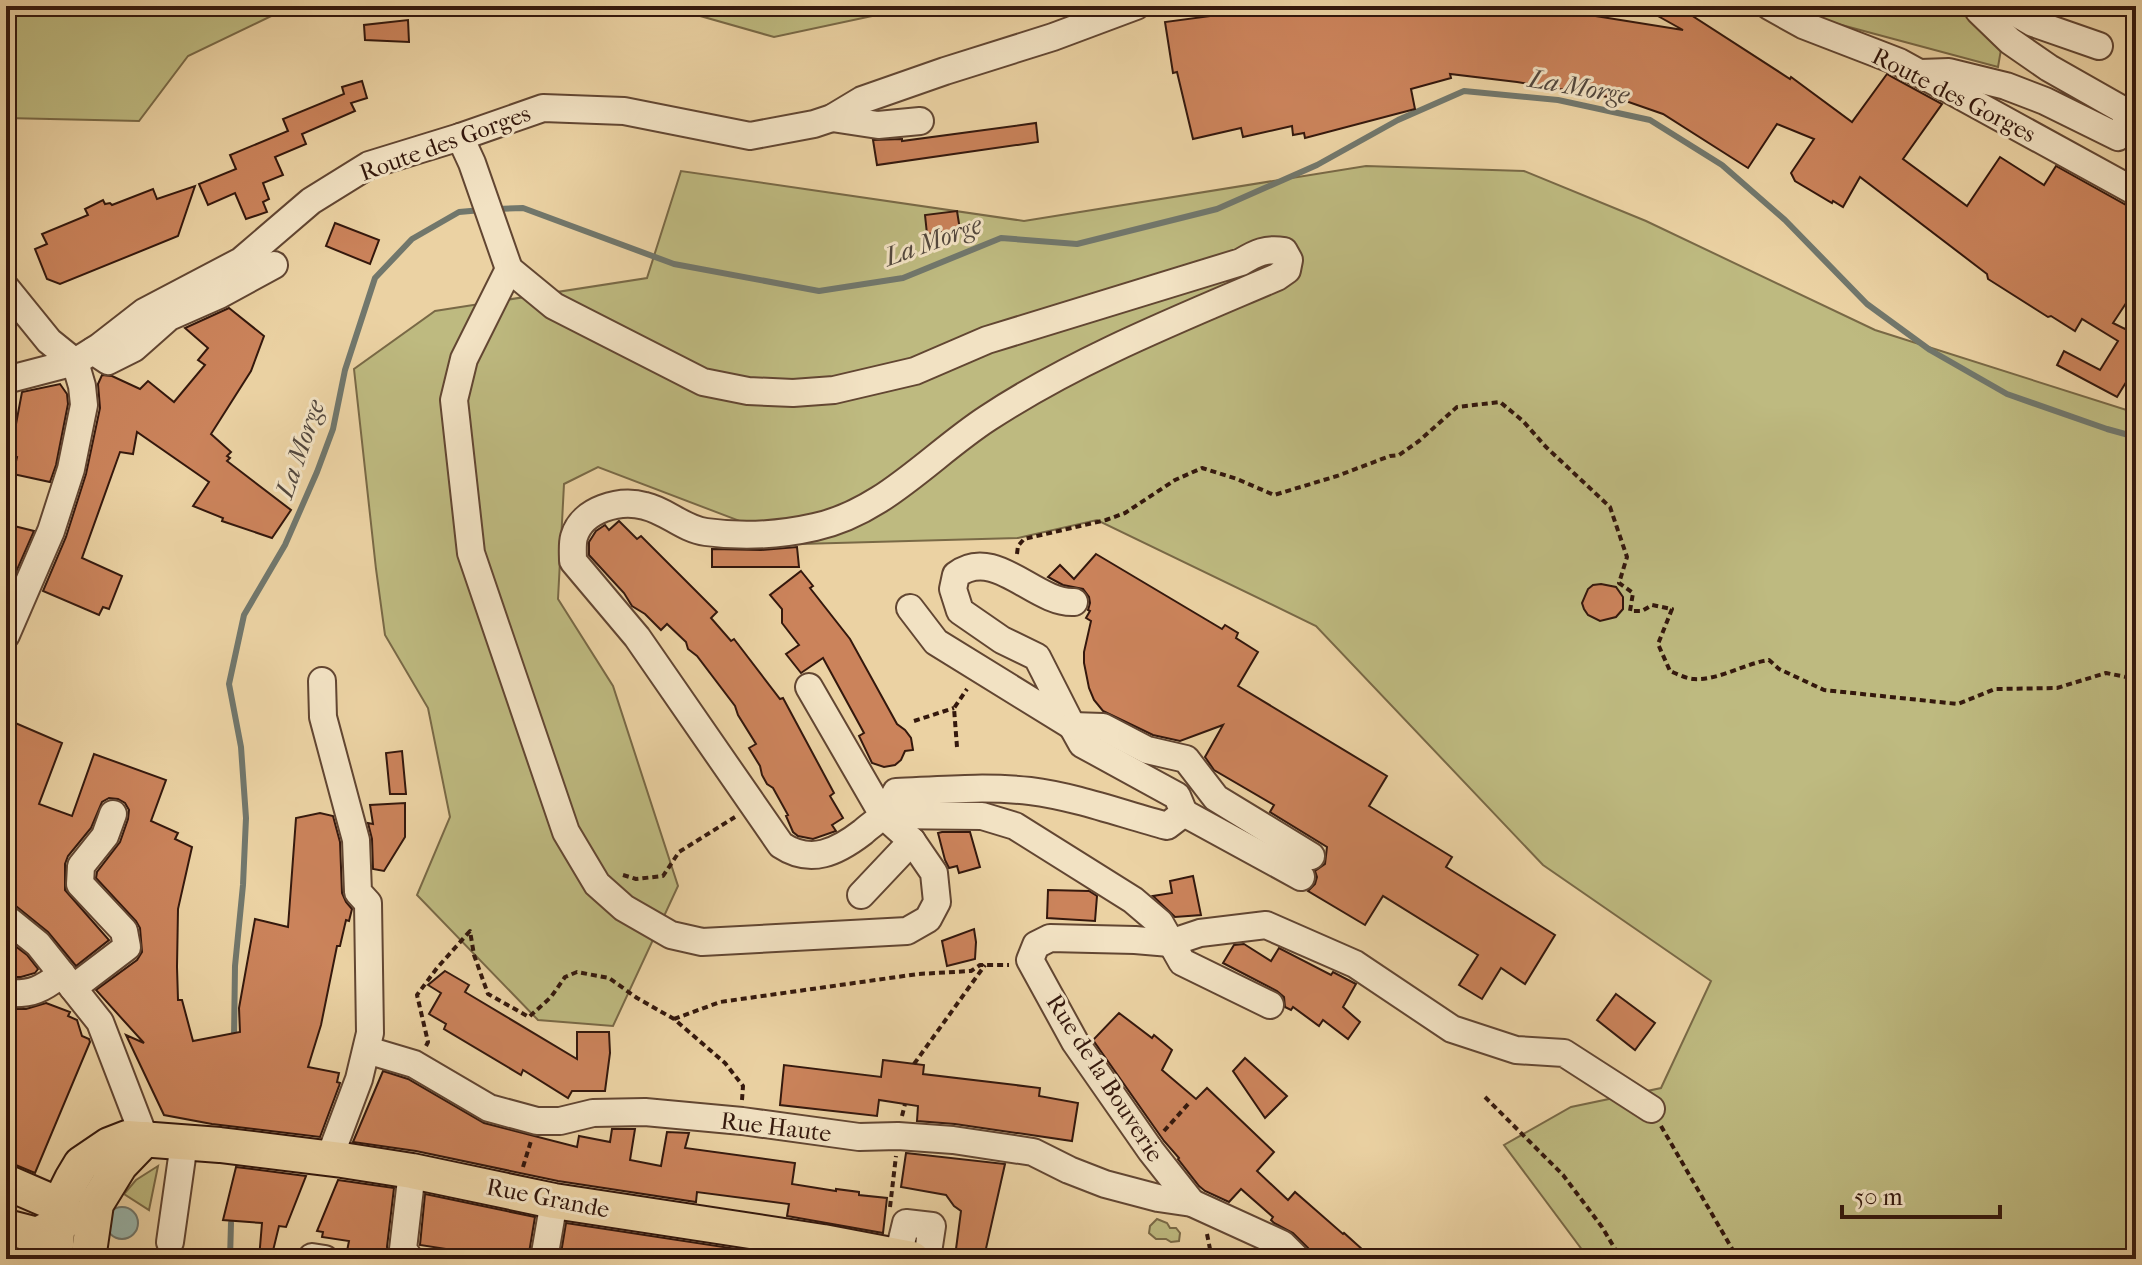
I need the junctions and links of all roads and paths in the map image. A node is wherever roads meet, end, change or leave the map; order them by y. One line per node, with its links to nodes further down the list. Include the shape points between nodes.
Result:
1 (1136, 6): 7 (street, Route des Gorges, via 862,100)
2 (1769, 6): 6 (street, Route des Gorges)
3 (1981, 6): 6 (street, via 1979,11 2010,41 2123,110 2130,127 2118,137 2006,86 1949,72)
4 (2004, 6): 5 (street, via 2033,23)
5 (2099, 46)
6 (1921, 73): 10 (street, Route des Gorges)
7 (832, 118): 8 (street, via 878,125); 9 (street, Route des Gorges, via 750,136 624,111 543,108)
8 (920, 121)
9 (460, 137): 11 (street); 14 (street, Route des Gorges, via 369,165 311,201 241,261 144,312)
10 (2136, 192)
11 (506, 260): 28 (street, via 554,306 703,382 793,393 834,390 915,371 987,340 1241,262 1257,252 1284,251 1289,260 1287,270 1277,277 1049,381 987,418 891,493 818,527 773,534 707,532 646,506 620,504 584,520 574,537 573,561 637,637); 33 (street, via 464,359 454,400 471,553 566,832)
12 (274, 265): 14 (street, via 169,317 134,348 108,361)
13 (6, 288): 14 (street, via 49,341)
14 (84, 356): 15 (street); 19 (street, via 84,405 71,469)
15 (6, 380)
16 (1010, 557): 20 (path, via 1017,557 1024,539 1125,513 1202,468 1274,495 1399,455 1457,407 1500,402 1610,507 1627,557 1619,583 1633,593 1630,611 1652,605 1672,609 1658,644 1670,671 1695,679 1769,660 1824,690 1958,704 1995,689 2057,688 2106,673)
17 (1074, 602): 26 (street, via 1062,602 985,566 961,571 953,589 960,611 1037,657)
18 (910, 608): 26 (street, via 936,642)
19 (6, 635)
20 (2136, 679)
21 (322, 681): 43 (street, via 323,717 356,840 358,892 368,903)
22 (972, 683): 24 (path)
23 (809, 687): 31 (street)
24 (954, 708): 25 (path); 27 (path)
25 (914, 721)
26 (1072, 726): 29 (street, via 1082,744 1177,796); 29 (street, via 1103,727 1147,750 1186,759 1216,798 1306,866)
27 (957, 747)
28 (754, 805): 31 (street, via 781,845 807,855 844,847); 33 (path, via 679,852 663,876 636,879 613,872)
29 (1184, 813): 31 (street, via 1167,826 1074,799 974,788 896,792)
30 (113, 814): 39 (street, via 105,836 81,866 80,884 124,931 127,947)
31 (883, 815): 32 (street); 36 (street, via 982,816 1015,826 1133,900 1160,923)
32 (912, 841): 33 (street, via 934,873 937,902 928,919 907,931 702,942 671,935 624,908); 34 (street)
33 (597, 884)
34 (861, 895)
35 (6, 918): 39 (street, via 38,944)
36 (1170, 943): 37 (street, via 1050,938 1036,945); 41 (street, via 1182,962); 48 (street, via 1200,933 1266,925 1355,964 1452,1029 1516,1050 1564,1053)
37 (1030, 960): 38 (path, via 1022,965); 53 (street, Rue de la Bouverie, via 1075,1042)
38 (986, 964): 42 (path, via 971,971 720,1002); 45 (path)
39 (68, 981): 40 (street, via 24,995); 51 (street, via 100,1022)
40 (6, 993)
41 (1270, 1005)
42 (674, 1019): 44 (path, via 609,978 577,972 565,977 529,1017 488,994 470,931 417,995 428,1042); 50 (path, via 743,1086)
43 (367, 1050): 44 (street, Rue Haute); 54 (street)
44 (414, 1064): 49 (street, Rue Haute, via 489,1108)
45 (914, 1064)
46 (1485, 1097): 68 (path, via 1563,1175)
47 (1190, 1102): 53 (path)
48 (1651, 1109): 69 (path)
49 (537, 1121): 50 (street, Rue Haute, via 645,1112); 57 (path)
50 (742, 1121): 59 (street, Rue Haute, via 1033,1152 1105,1184)
51 (145, 1139): 52 (main road, Rue Grande); 60 (main road, Rue Grande, via 118,1141 81,1164)
52 (184, 1143): 54 (main road, Rue Grande); 61 (street)
53 (1146, 1144): 59 (street, Rue de la Bouverie)
54 (329, 1159): 55 (main road, Rue Grande)
55 (412, 1171): 57 (main road, Rue Grande); 65 (street, via 403,1249)
56 (6, 1182): 60 (main road)
57 (515, 1192): 58 (main road, Rue Grande)
58 (554, 1201): 64 (main road, Rue Grande); 66 (street)
59 (1192, 1203): 67 (street, via 1282,1244)
60 (57, 1240)
61 (170, 1242)
62 (203, 1256): 63 (path)
63 (270, 1256)
64 (901, 1256)
65 (410, 1259)
66 (544, 1259)
67 (1297, 1259)
68 (1621, 1259)
69 (1738, 1259)

